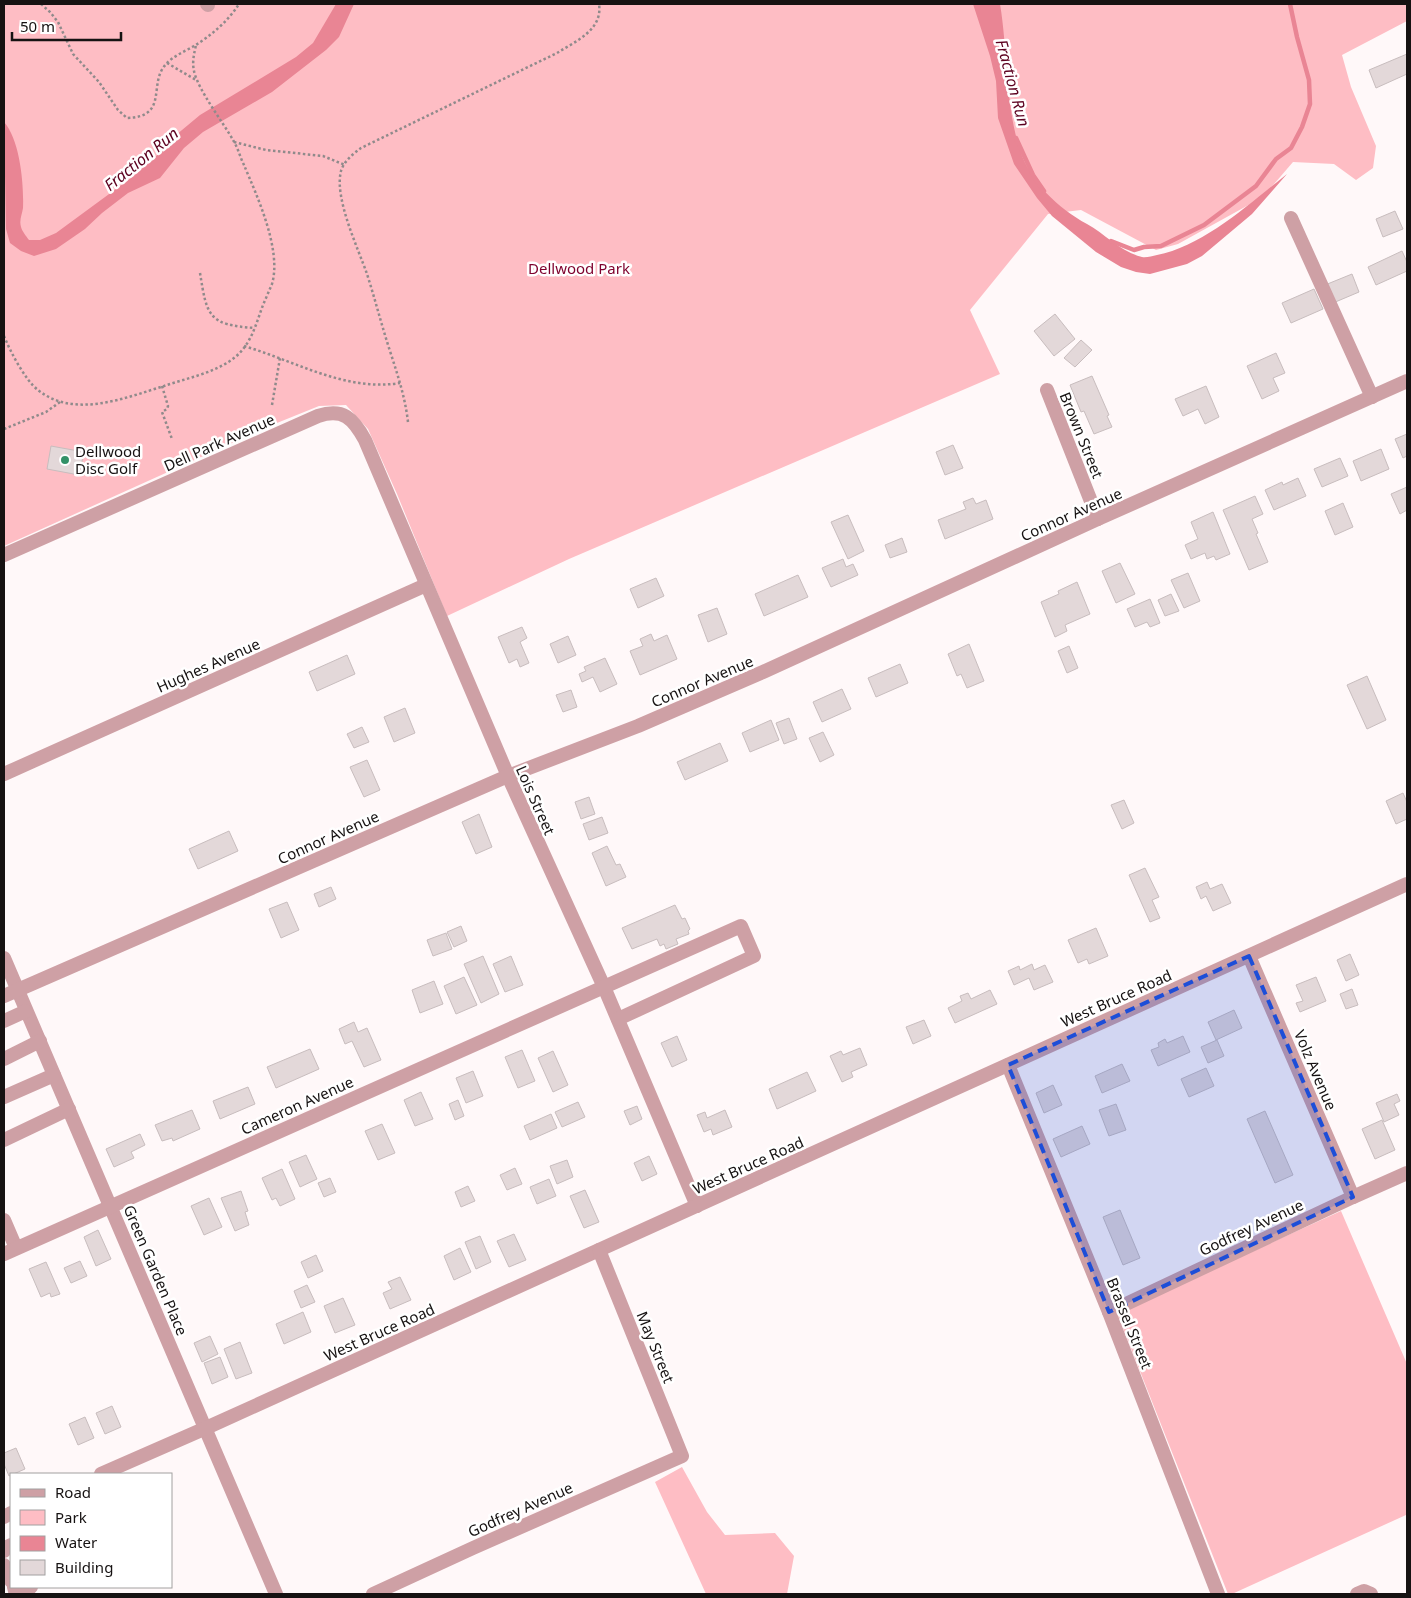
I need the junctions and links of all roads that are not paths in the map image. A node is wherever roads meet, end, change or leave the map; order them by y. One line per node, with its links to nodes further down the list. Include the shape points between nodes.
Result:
1 (1291, 218): 4 (street)
2 (1407, 381): 4 (street, Connor Avenue)
3 (1046, 390): 6 (street, Brown Street)
4 (1372, 397): 6 (street, Connor Avenue)
5 (340, 413): 7 (street, Dell Park Avenue, via 318,416); 8 (street, Lois Street, via 350,419 365,440)
6 (1098, 519): 10 (street, Connor Avenue, via 764,672 638,726)
7 (4, 555)
8 (426, 585): 9 (street, Hughes Avenue); 10 (street, Lois Street)
9 (4, 774)
10 (508, 776): 14 (street, Lois Street); 15 (street, Connor Avenue)
11 (1407, 884): 12 (street, West Bruce Road)
12 (1248, 956): 22 (street, West Bruce Road); 28 (street, Volz Avenue)
13 (4, 958): 15 (street, Green Garden Place)
14 (604, 987): 18 (street, Lois Street); 18 (street, Cameron Avenue, via 741,926 754,956); 29 (street, Cameron Avenue)
15 (18, 990): 16 (street, Connor Avenue); 17 (street, Green Garden Place)
16 (4, 996)
17 (26, 1011): 19 (street); 20 (street, Green Garden Place)
18 (618, 1019): 30 (street, Lois Street)
19 (4, 1021)
20 (40, 1041): 21 (street); 23 (street, Green Garden Place)
21 (4, 1058)
22 (1008, 1065): 30 (street, West Bruce Road); 34 (street, Brassel Street)
23 (54, 1075): 24 (street); 25 (street, Green Garden Place)
24 (4, 1097)
25 (69, 1109): 26 (street); 29 (street, Green Garden Place)
26 (4, 1140)
27 (1407, 1173): 28 (street, Godfrey Avenue)
28 (1353, 1197): 34 (street, Godfrey Avenue)
29 (111, 1205): 33 (street, Cameron Avenue); 35 (street, Green Garden Place)
30 (697, 1206): 32 (street, West Bruce Road)
31 (4, 1220): 33 (street)
32 (599, 1250): 35 (street, West Bruce Road); 36 (street, May Street)
33 (10, 1251)
34 (1109, 1312): 44 (street, Brassel Street)
35 (206, 1428): 37 (street, West Bruce Road); 42 (street, Green Garden Place)
36 (682, 1456): 43 (street, Godfrey Avenue)
37 (103, 1473)
38 (4, 1565): 39 (street)
39 (10, 1580)
40 (14, 1588): 41 (street)
41 (26, 1588)
42 (276, 1594)
43 (373, 1594)
44 (1218, 1594)
45 (1357, 1594): 46 (street, via 1364,1591)
46 (1371, 1594)

